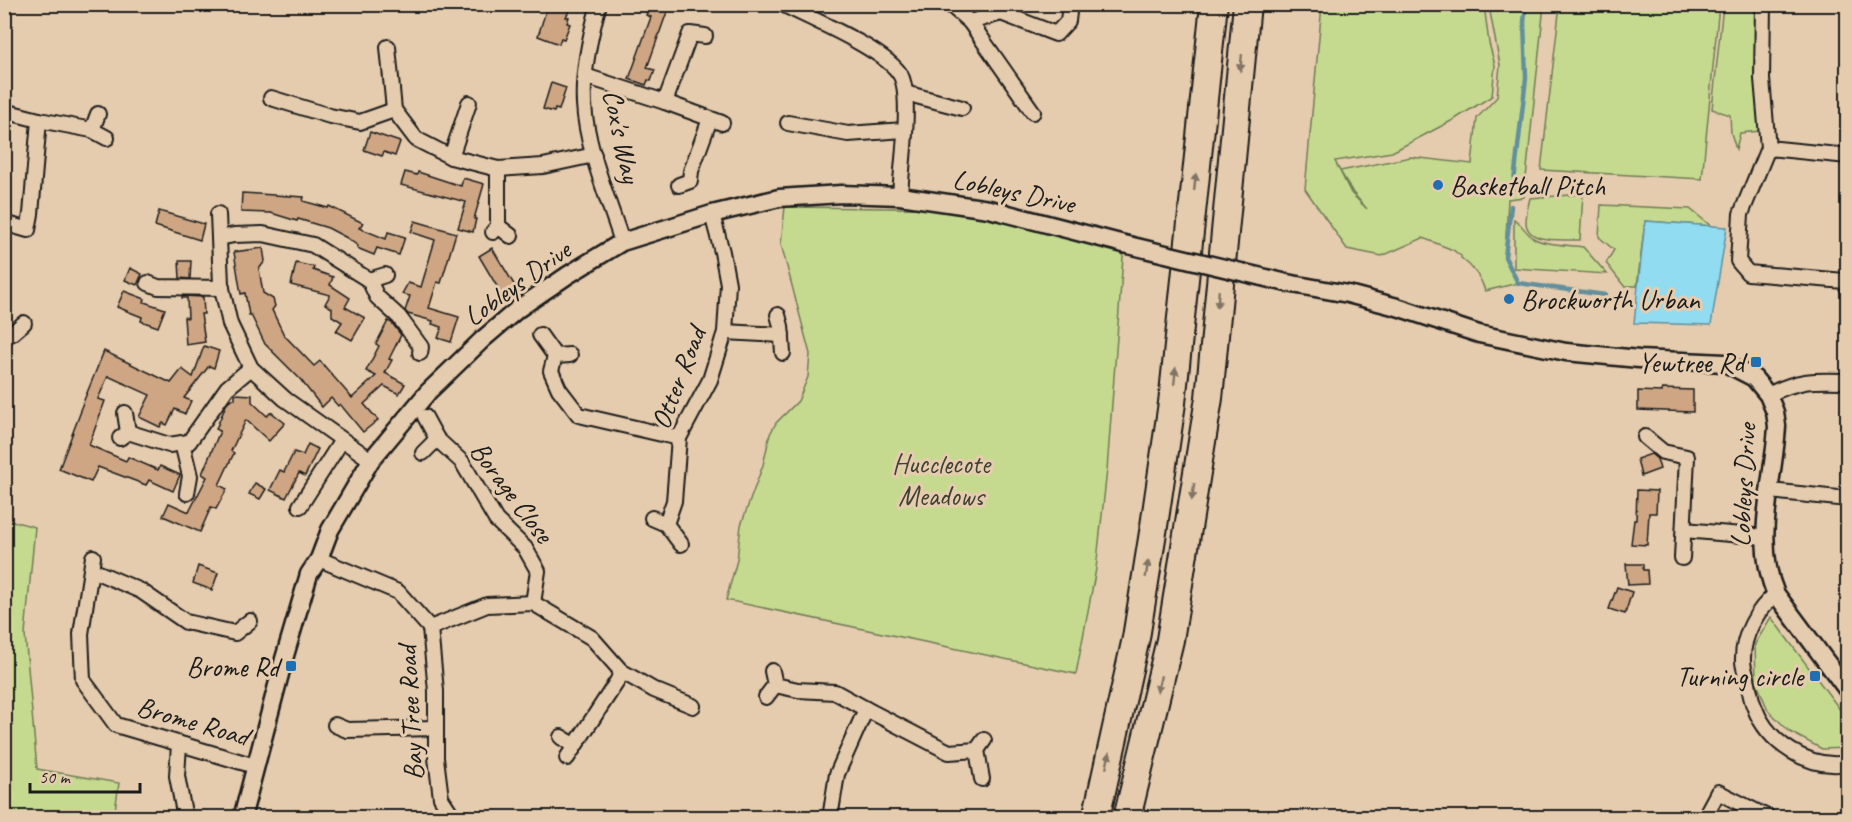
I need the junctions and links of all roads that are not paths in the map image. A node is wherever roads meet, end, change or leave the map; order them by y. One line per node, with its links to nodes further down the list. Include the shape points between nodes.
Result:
1 (599, 4): 12 (street, Cox's Way)
2 (949, 4): 9 (street)
3 (1070, 4): 8 (street, via 1068,21 1056,34)
4 (1214, 4): 98 (highway, one-way to 4, via 1136,638 1156,515 1172,404)
5 (1247, 4): 99 (highway, one-way to 99, via 1209,398 1170,640)
6 (1763, 4): 27 (street, via 1762,80)
7 (786, 6): 13 (street, via 854,39 894,67)
8 (1000, 9): 9 (street)
9 (970, 22): 20 (street)
10 (705, 36): 15 (street, via 686,31)
11 (388, 46): 18 (street)
12 (585, 76): 15 (street); 28 (street, Cox's Way, via 584,106)
13 (905, 93): 17 (street); 25 (street)
14 (271, 98): 18 (street, via 360,122)
15 (665, 102): 32 (street, via 716,121 691,171 690,181)
16 (469, 103): 30 (street)
17 (962, 108)
18 (394, 110): 30 (street, via 416,139)
19 (4, 111): 22 (street)
20 (1033, 112)
21 (98, 114): 24 (street)
22 (39, 120): 24 (street); 36 (street, via 28,230)
23 (788, 123): 25 (street, via 848,134)
24 (92, 130): 26 (street)
25 (904, 130): 33 (street)
26 (107, 138)
27 (1768, 148): 29 (street); 44 (street, via 1741,214 1738,261 1748,273 1845,282)
28 (594, 155): 31 (street, via 543,166); 39 (street, Cox's Way)
29 (1848, 156)
30 (452, 157): 31 (street)
31 (498, 169): 37 (street, via 495,229)
32 (679, 185)
33 (900, 196): 35 (street, Lobleys Drive, via 779,198); 57 (street, Lobleys Drive, bridge, via 989,209 1396,306 1479,334 1566,352 1725,363 1754,378)
34 (218, 214): 38 (street)
35 (712, 214): 39 (street, Lobleys Drive); 47 (street, Otter Road, via 728,284)
36 (4, 223)
37 (511, 236)
38 (219, 238): 41 (street, via 263,234 313,245); 43 (street)
39 (622, 242): 66 (street, Lobleys Drive, via 518,309 483,339 428,392)
40 (385, 275): 41 (street)
41 (369, 280): 51 (street, via 377,297 412,334 421,347)
42 (148, 283): 43 (street, via 158,287)
43 (222, 288): 55 (street, via 230,324)
44 (1848, 288)
45 (778, 315): 50 (street)
46 (24, 323): 48 (street, via 11,334)
47 (725, 332): 50 (street); 61 (street, Otter Road, via 710,380)
48 (4, 333)
49 (540, 335): 54 (street)
50 (782, 335): 52 (street)
51 (420, 353)
52 (783, 353)
53 (570, 355): 54 (street)
54 (555, 356): 61 (street, via 551,370 559,389 579,415)
55 (251, 368): 63 (street, via 285,399); 64 (street, via 227,388 189,442)
56 (1848, 381): 57 (street, via 1807,380)
57 (1768, 395): 67 (street, Lobleys Drive, via 1777,426)
58 (125, 413): 64 (street, via 124,435 170,445)
59 (425, 417): 62 (street, Borage Close)
60 (1645, 437): 73 (street, via 1663,452 1687,457)
61 (679, 438): 72 (street, Otter Road, via 674,501)
62 (437, 439): 65 (street); 79 (street, Borage Close, via 462,462 496,520 525,548 538,571)
63 (342, 440): 66 (street); 70 (street)
64 (182, 443): 68 (street, via 190,476)
65 (423, 453)
66 (371, 460): 77 (street, Lobleys Drive, via 330,530)
67 (1770, 491): 69 (street); 74 (street, Lobleys Drive)
68 (187, 493)
69 (1848, 500)
70 (300, 507)
71 (652, 518): 72 (street)
72 (666, 524): 75 (street)
73 (1684, 530): 74 (street); 76 (street)
74 (1766, 537): 78 (street, Lobleys Drive, via 1766,560)
75 (681, 544)
76 (1682, 558)
77 (319, 559): 81 (street, Bay Tree Road, via 398,592); 92 (street, Lobleys Drive, via 309,574)
78 (1776, 594): 83 (street, Lobleys Drive); 91 (street, via 1749,628 1745,648 1743,661 1754,707 1772,736 1798,756 1835,766)
79 (533, 603): 81 (street, via 487,605); 82 (street, via 592,638)
80 (250, 621): 90 (street, Brome Road, via 235,633 186,622 93,564 81,634 83,680 116,725)
81 (430, 628): 88 (street, Bay Tree Road)
82 (621, 671): 85 (street); 89 (street, via 571,751)
83 (1848, 691)
84 (766, 697): 86 (street, via 774,678 798,690 835,692)
85 (693, 706)
86 (866, 709): 93 (street, via 949,752 981,745); 97 (street, via 837,774)
87 (335, 725): 88 (street, via 347,730)
88 (435, 728): 96 (street, Bay Tree Road, via 441,798)
89 (561, 737)
90 (179, 744): 92 (street, Brome Road); 94 (street, via 177,776)
91 (1848, 763)
92 (255, 766): 95 (street, Lobleys Drive)
93 (982, 779)
94 (185, 818)
95 (242, 818)
96 (454, 818)
97 (830, 818)
98 (1096, 818)
99 (1127, 818)
100 (1704, 818): 101 (street, via 1718,792)
101 (1769, 818)

